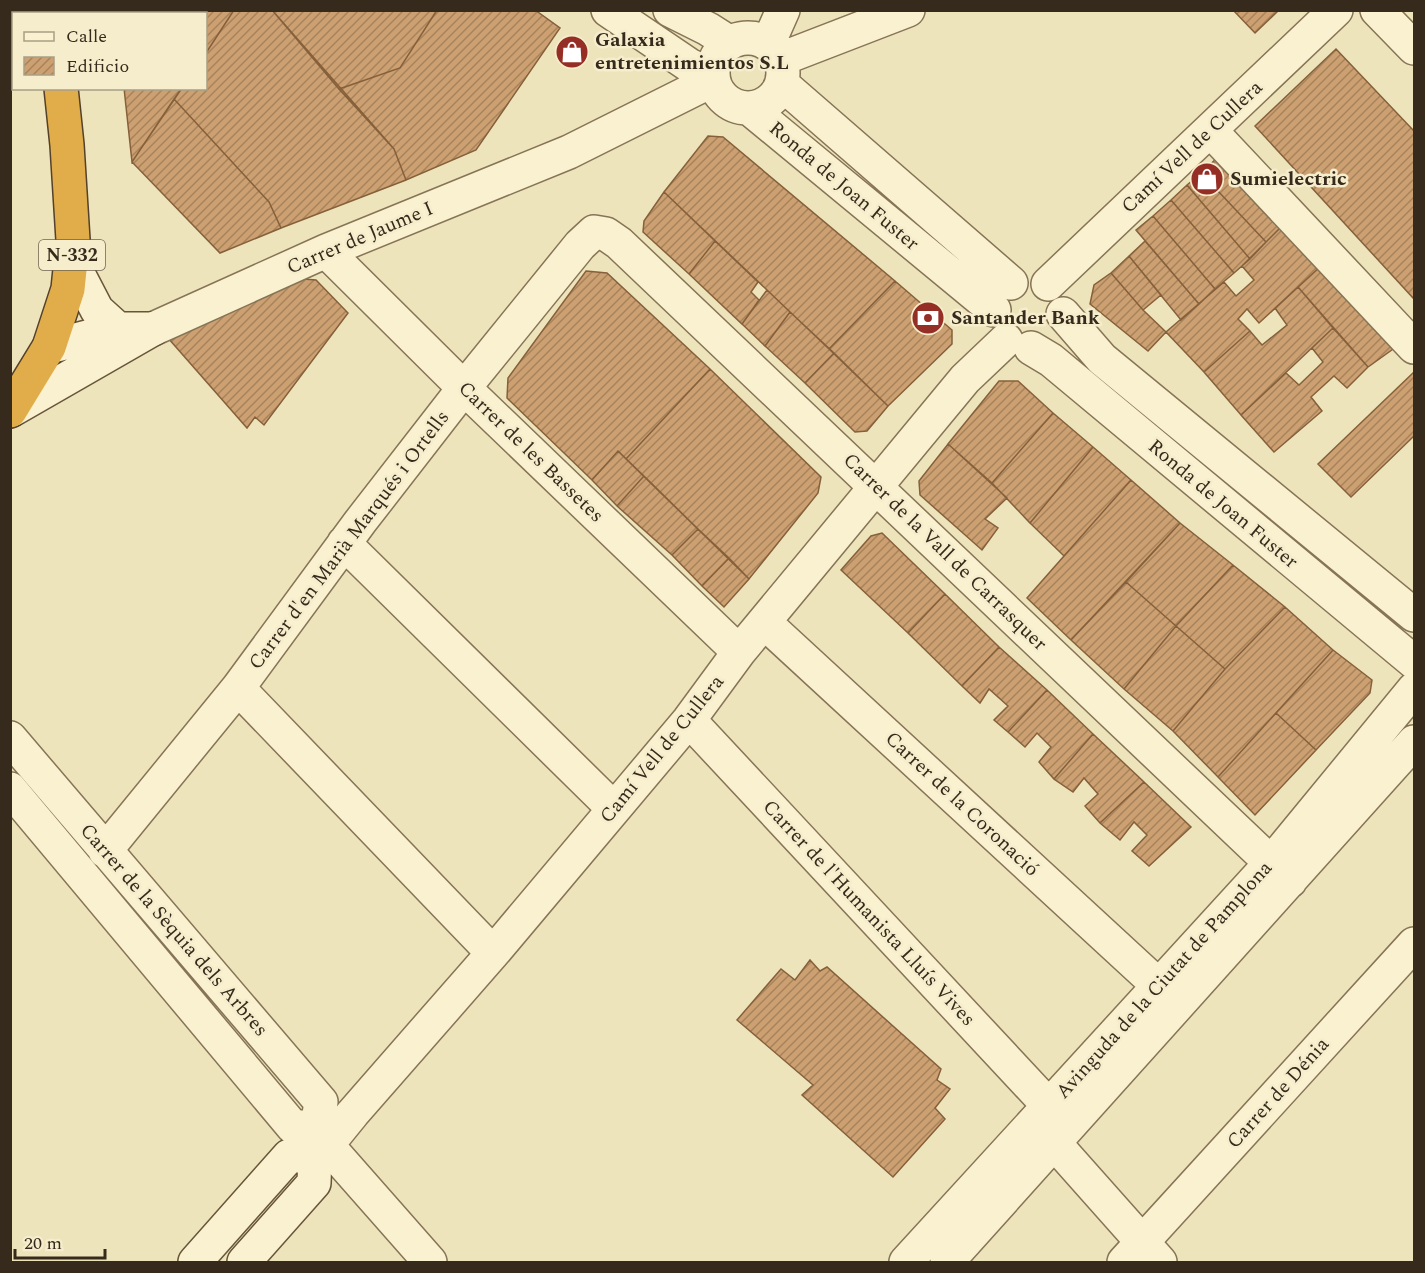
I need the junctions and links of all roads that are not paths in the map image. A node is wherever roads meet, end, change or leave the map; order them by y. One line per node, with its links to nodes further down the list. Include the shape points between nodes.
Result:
1 (608, 10): 11 (street, Ronda de Joan Fuster)
2 (670, 10): 7 (street)
3 (783, 10): 9 (street)
4 (908, 10): 9 (street)
5 (1336, 10): 12 (street, Camí Vell de Cullera)
6 (1377, 10): 8 (street)
7 (730, 44): 9 (street, via 757,39); 11 (street, via 717,58)
8 (1414, 48)
9 (777, 63): 11 (street, via 779,91 770,101 760,106); 16 (street, Ronda de Joan Fuster)
10 (61, 90): 15 (highway, N-332, via 73,240)
11 (726, 92): 14 (street, Carrer de Jaume I); 21 (street, Ronda de Joan Fuster)
12 (1210, 130): 17 (street, Camí Vell de Cullera); 23 (street)
13 (594, 232): 24 (street, Carrer d'en Marià Marqués i Ortells, via 580,244); 26 (street, Carrer de la Vall de Carrasquer, via 606,234 619,243)
14 (326, 250): 20 (street, Carrer de Jaume I); 24 (street, Carrer de les Bassetes)
15 (71, 260): 19 (street, via 97,310); 22 (highway, N-332, via 68,289)
16 (1011, 283): 17 (street, via 1029,278); 21 (street, via 1001,291 994,305)
17 (1048, 284): 18 (street, via 1059,297)
18 (1063, 314): 21 (street, via 1058,331 1042,345); 28 (street, Ronda de Joan Fuster, via 1102,359)
19 (118, 328): 20 (street, Carrer de Jaume I); 22 (street, Carrer de Jaume I)
20 (153, 329): 25 (street, Carrer de Jaume I)
21 (1010, 333): 26 (street, Camí Vell de Cullera, via 965,379); 31 (street, Ronda de Joan Fuster, via 1051,360)
22 (49, 347): 25 (highway, N-332)
23 (1414, 347)
24 (464, 388): 27 (street, Carrer d'en Marià Marqués i Ortells); 30 (street, Carrer de les Bassetes)
25 (11, 410)
26 (876, 486): 29 (street, Camí Vell de Cullera); 40 (street, Carrer de la Vall de Carrasquer)
27 (344, 543): 32 (street, Carrer d'en Marià Marqués i Ortells); 38 (street)
28 (1414, 615)
29 (764, 622): 30 (street, Camí Vell de Cullera); 43 (street, Carrer de la Coronació)
30 (739, 652): 34 (street, Camí Vell de Cullera)
31 (1414, 662)
32 (238, 688): 39 (street, Carrer d'en Marià Marqués i Ortells); 42 (street)
33 (1414, 690): 40 (street, Avinguda de la Ciutat de Pamplona)
34 (689, 720): 38 (street, Camí Vell de Cullera); 44 (street, Carrer de l'Humanista Lluís Vives)
35 (10, 738): 39 (street, Carrer de la Sèquia dels Arbres)
36 (1414, 742): 40 (street, Avinguda de la Ciutat de Pamplona)
37 (10, 789): 45 (street, Carrer de la Sèquia dels Arbres, via 293,1127)
38 (614, 809): 42 (street, Camí Vell de Cullera)
39 (105, 851): 45 (street, Carrer de la Sèquia dels Arbres, via 321,1102)
40 (1280, 872): 43 (street, Avinguda de la Ciutat de Pamplona); 44 (street, Avinguda de la Ciutat de Pamplona)
41 (1414, 944): 46 (street, Carrer de Dénia)
42 (494, 953): 45 (street, Camí Vell de Cullera, via 353,1113)
43 (1159, 986): 44 (street, Avinguda de la Ciutat de Pamplona)
44 (1046, 1124): 46 (street, Carrer de l'Humanista Lluís Vives); 50 (street, Avinguda de la Ciutat de Pamplona); 51 (street, Avinguda de la Ciutat de Pamplona)
45 (320, 1143): 47 (street, via 289,1156); 48 (street, via 314,1183); 49 (street)
46 (1142, 1256)
47 (195, 1263)
48 (244, 1263)
49 (430, 1263)
50 (906, 1263)
51 (947, 1263)

